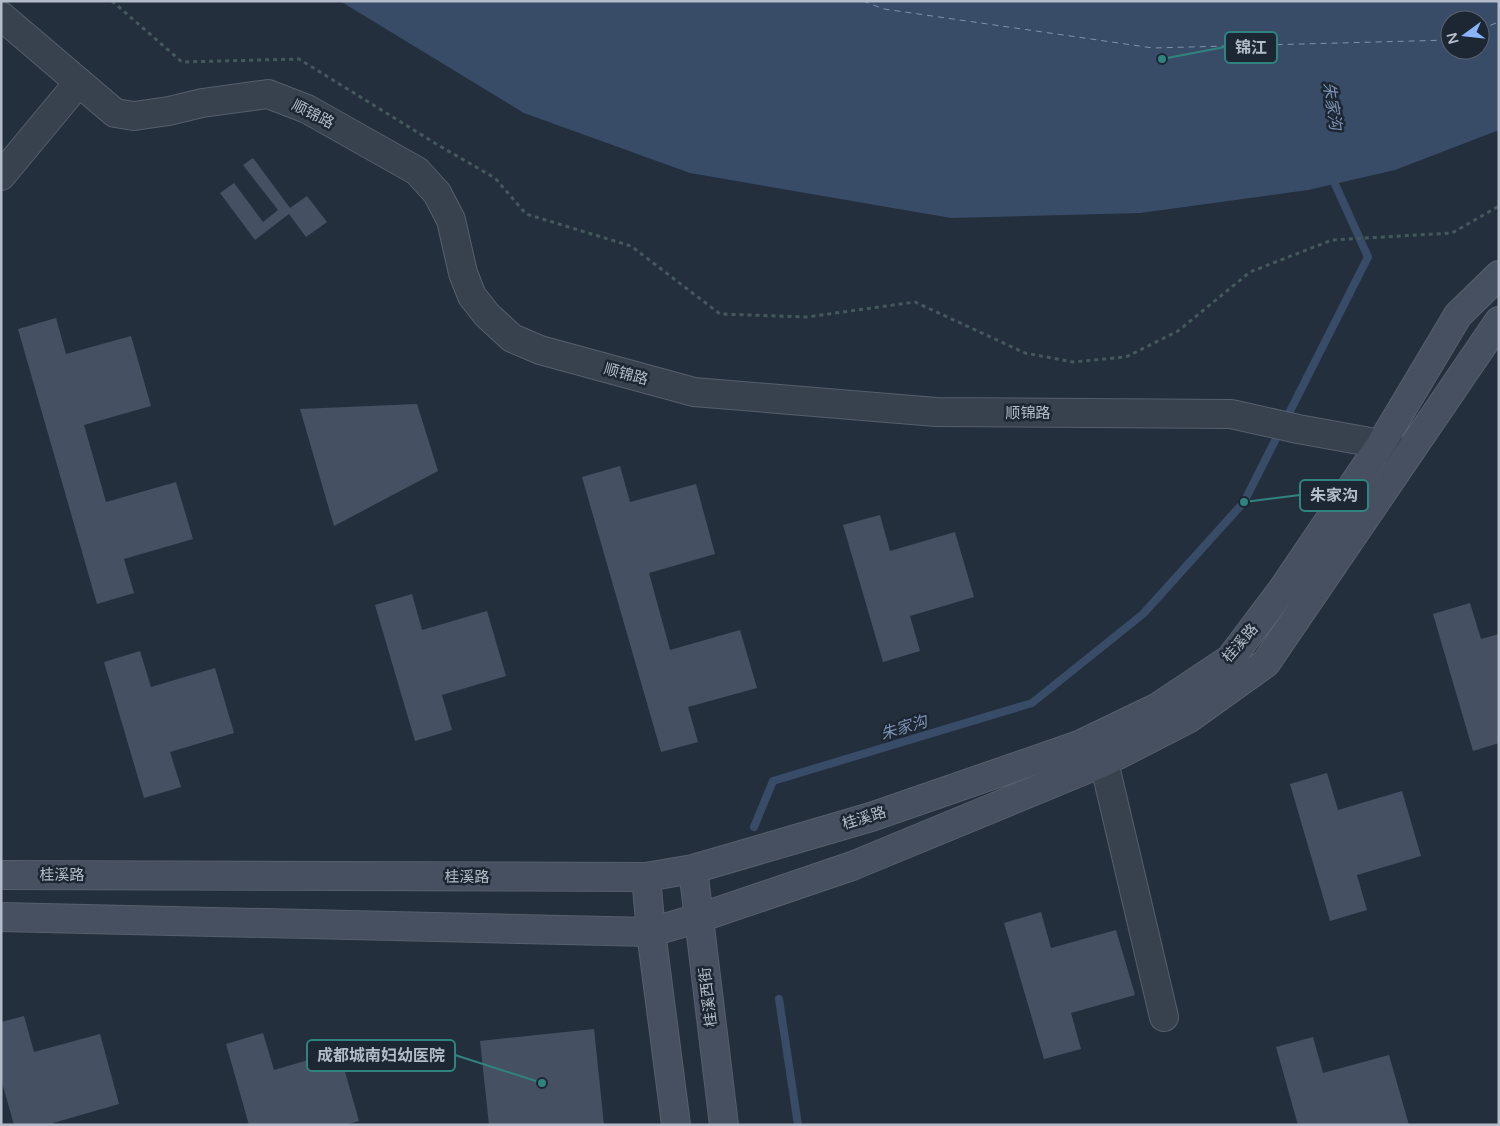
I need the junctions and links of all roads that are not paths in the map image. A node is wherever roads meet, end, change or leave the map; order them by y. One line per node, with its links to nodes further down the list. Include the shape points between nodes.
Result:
1 (1, 16): 2 (street, 顺锦路)
2 (79, 82): 3 (street); 6 (street, 顺锦路, via 115,113 134,116 268,94 307,109 417,171 437,193 451,220 463,273 472,296 512,338 540,350 694,392 936,412 1231,414)
3 (1, 176)
4 (1499, 275): 6 (street, 桂溪路, via 1458,315)
5 (1499, 321): 7 (street, 桂溪路)
6 (1381, 444): 7 (street, 顺锦路); 9 (street, 桂溪路, via 1282,590 1230,659 1158,707 1079,745 871,817)
7 (1407, 456): 8 (street, 桂溪路, via 1266,664 1188,719)
8 (1104, 762): 13 (street, 桂溪路, via 852,866); 15 (street)
9 (693, 869): 11 (street, 桂溪路); 13 (street, 桂溪西街)
10 (1, 875): 11 (street, 桂溪路)
11 (646, 877): 14 (street)
12 (1, 917): 14 (street, 桂溪路)
13 (699, 918): 14 (street, 桂溪路); 17 (street, 桂溪西街)
14 (651, 932): 16 (street)
15 (1164, 1017)
16 (676, 1125)
17 (724, 1125)

